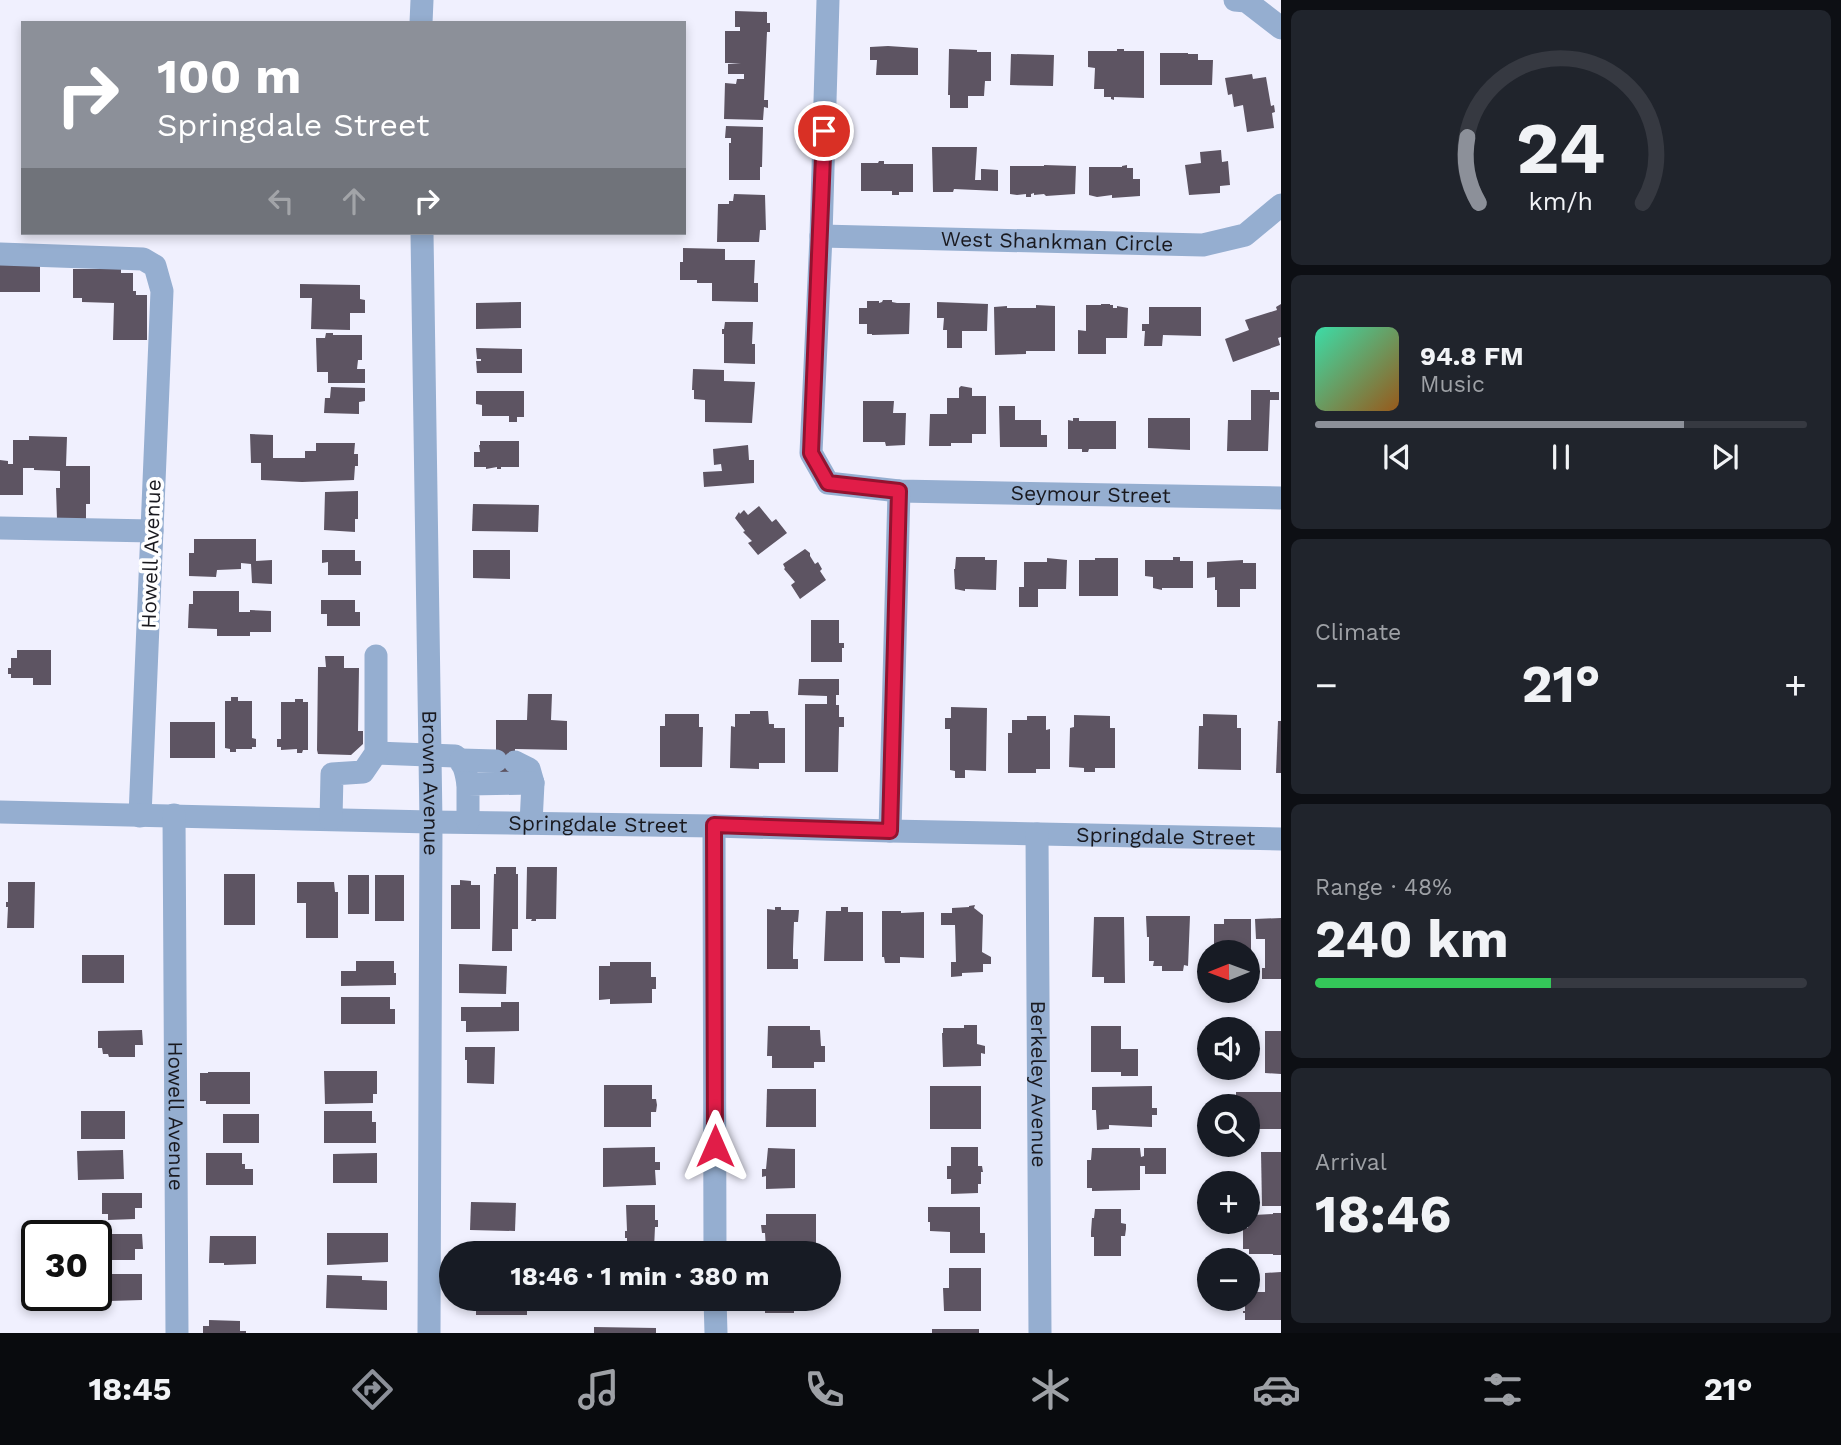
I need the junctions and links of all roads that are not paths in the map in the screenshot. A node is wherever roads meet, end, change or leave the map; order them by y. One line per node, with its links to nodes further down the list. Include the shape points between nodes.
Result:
1 (422, 0): 4 (street)
2 (828, 0): 8 (street)
3 (1235, 0): 5 (street, via 1246,1)
4 (421, 21)
5 (1281, 28)
6 (1281, 205): 8 (street, West Shankman Circle, via 1245,235 1203,245)
7 (422, 235): 16 (street, Brown Avenue)
8 (821, 236): 10 (street, Seymour Street, via 811,453 828,483)
9 (0, 254): 13 (street, Howell Avenue, via 143,260 155,266 162,291)
10 (899, 491): 11 (street, Seymour Street); 28 (street)
11 (1281, 498)
12 (0, 527): 13 (street)
13 (152, 531): 22 (street, Howell Avenue)
14 (376, 656): 15 (street)
15 (376, 753): 16 (street); 23 (street, via 363,772 332,774)
16 (430, 755): 17 (street); 24 (street, Brown Avenue)
17 (461, 760): 18 (street, via 506,761 529,769); 19 (street)
18 (533, 783): 19 (street); 26 (street)
19 (468, 784): 25 (street)
20 (0, 812): 22 (street, Springdale Street)
21 (174, 815): 22 (street, Springdale Street); 23 (street, Springdale Street); 33 (street, Howell Avenue)
22 (140, 816)
23 (331, 819): 24 (street, Springdale Street)
24 (431, 822): 25 (street, Springdale Street); 34 (street, Brown Avenue)
25 (468, 822): 26 (street, Springdale Street)
26 (531, 823): 27 (street, Springdale Street)
27 (714, 825): 28 (street, Springdale Street); 31 (street)
28 (890, 831): 29 (street, Springdale Street)
29 (1037, 834): 30 (street, Springdale Street); 36 (street, Berkeley Avenue)
30 (1281, 839)
31 (715, 1241)
32 (715, 1311): 35 (street)
33 (177, 1333)
34 (429, 1333)
35 (716, 1333)
36 (1040, 1333)

